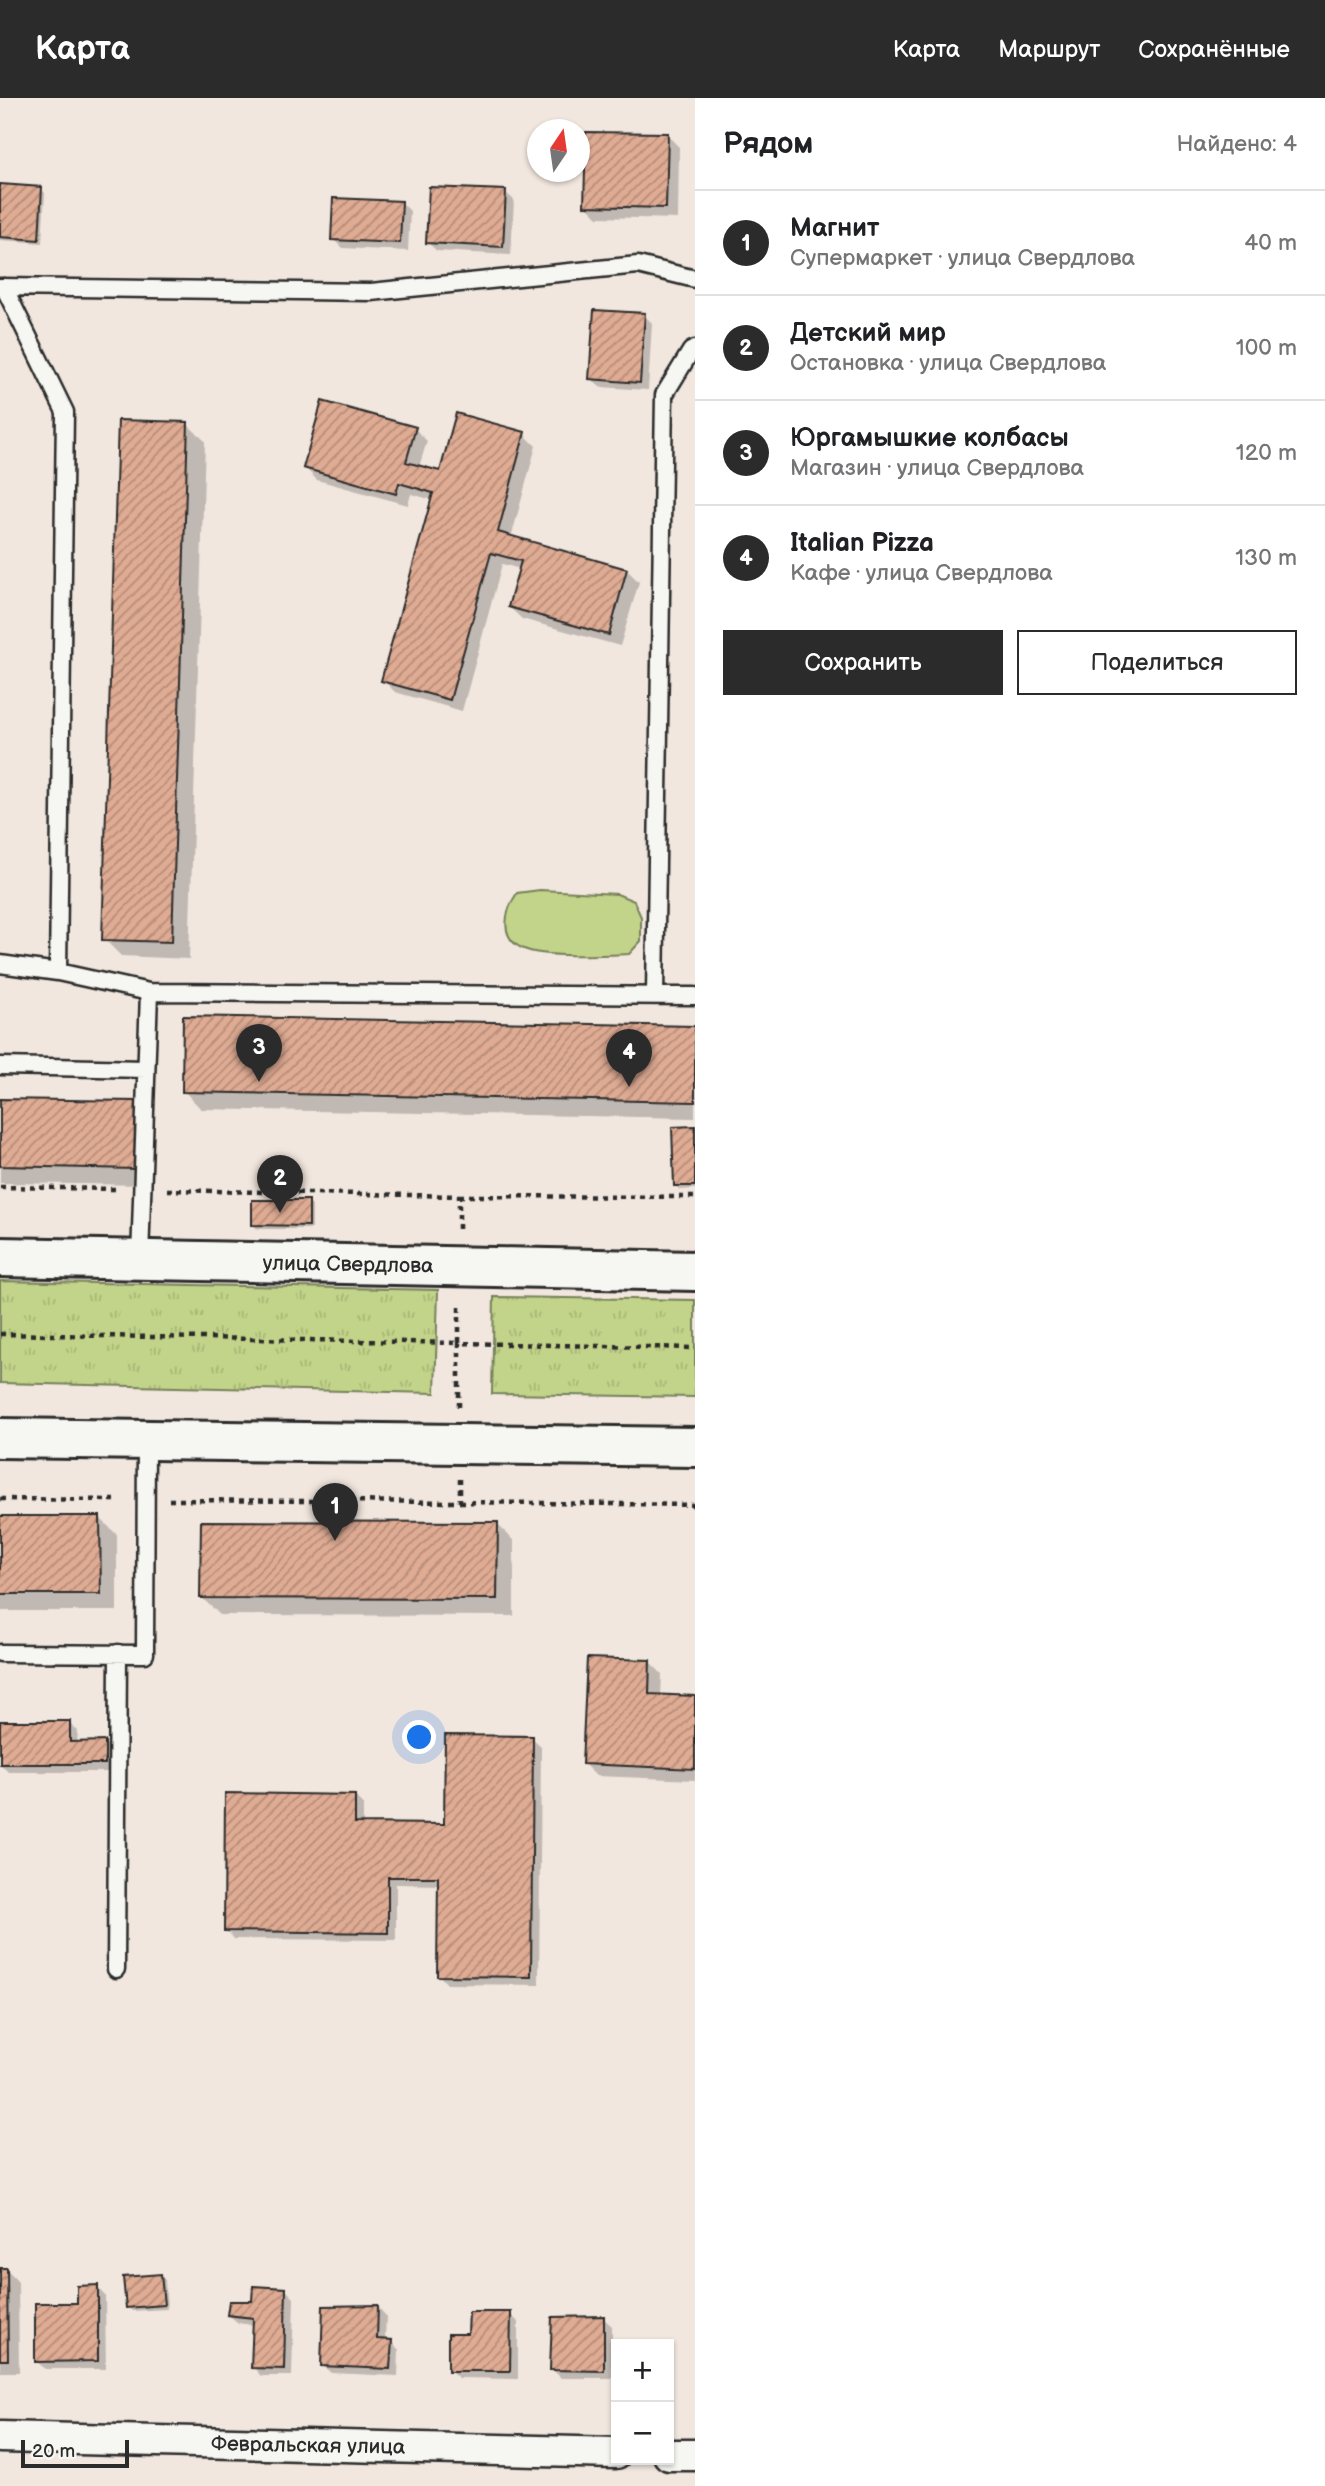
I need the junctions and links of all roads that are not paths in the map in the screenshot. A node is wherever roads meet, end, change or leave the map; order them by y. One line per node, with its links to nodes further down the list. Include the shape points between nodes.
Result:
1 (695, 279): 2 (lane, via 638,265 371,292)
2 (2, 287): 5 (lane, via 65,412)
3 (695, 349): 7 (lane, via 664,395)
4 (0, 964): 5 (lane)
5 (58, 972): 6 (lane)
6 (149, 992): 7 (lane); 10 (lane)
7 (655, 995): 8 (lane)
8 (695, 996)
9 (0, 1066): 10 (lane)
10 (146, 1069): 12 (lane)
11 (0, 1256): 12 (main road, улица Свердлова)
12 (140, 1259): 13 (main road, улица Свердлова)
13 (695, 1271)
14 (0, 1438): 15 (main road)
15 (146, 1440): 16 (main road); 18 (lane, via 145,1654)
16 (695, 1447)
17 (0, 1653): 18 (lane)
18 (118, 1653): 19 (lane)
19 (116, 1969)
20 (0, 2437): 21 (street, Февральская улица)
21 (611, 2453)
22 (674, 2455): 23 (street)
23 (695, 2455)

